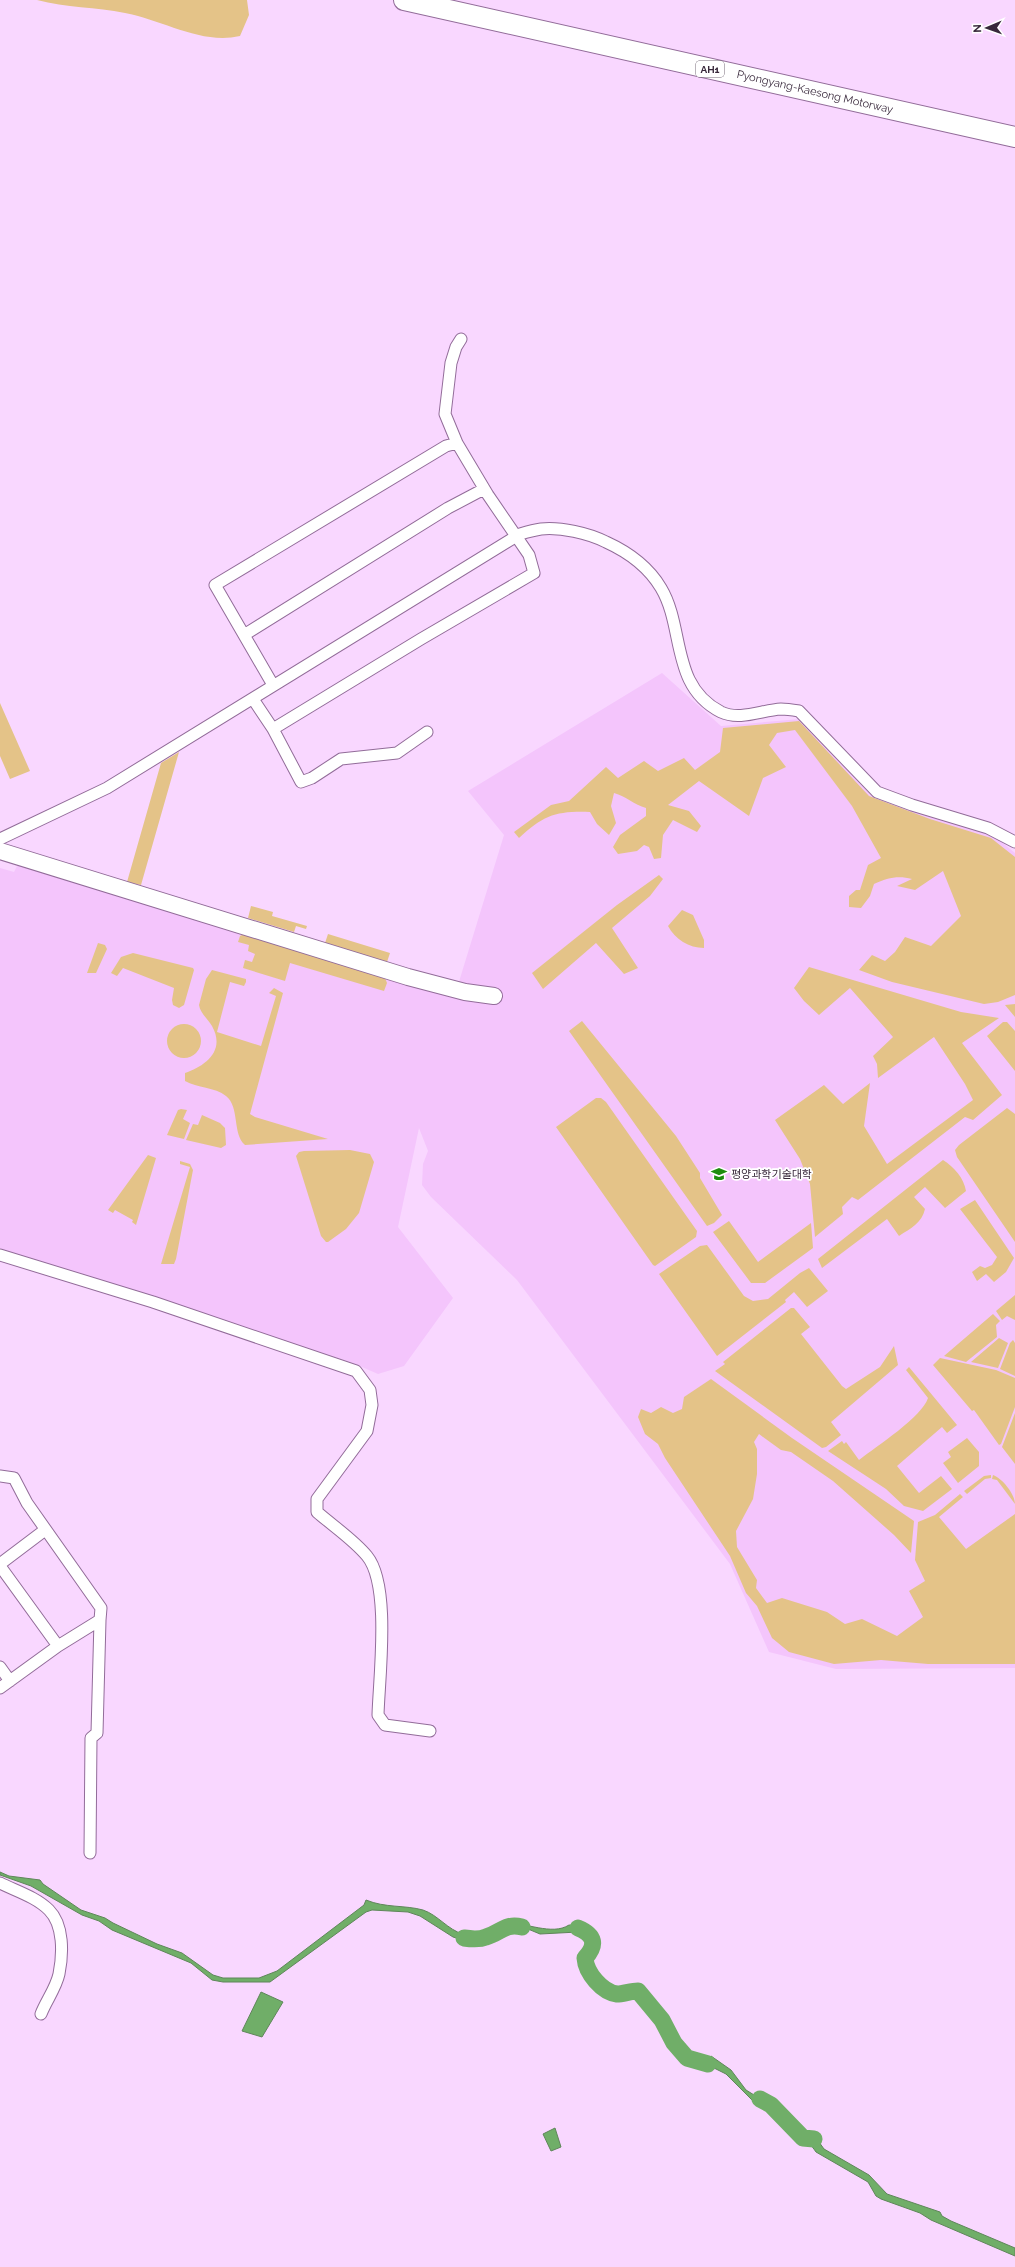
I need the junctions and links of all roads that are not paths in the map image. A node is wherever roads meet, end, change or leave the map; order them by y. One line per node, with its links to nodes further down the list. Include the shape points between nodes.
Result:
1 (404, 0): 4 (highway, Pyongyang-Kaesong Motorway / AH1)
2 (464, 0): 3 (highway, Pyongyang-Kaesong Motorway / AH1)
3 (1015, 126)
4 (1015, 138)
5 (461, 339): 6 (street, via 451,363 445,414)
6 (457, 443): 7 (street); 9 (street, via 446,446 215,585)
7 (484, 489): 8 (street); 9 (street, via 448,508)
8 (517, 536): 10 (street); 12 (street, via 530,555 534,573); 15 (street, via 542,529 566,530 598,538 625,551 651,573 662,589 681,661 693,686 721,712 748,715 781,709 799,711 877,792 988,828)
9 (244, 635): 10 (street)
10 (273, 685): 11 (street)
11 (253, 699): 12 (street); 14 (street, via 107,788)
12 (273, 729): 13 (street, via 301,782 312,778 341,759 397,753)
13 (427, 732)
14 (0, 839)
15 (1015, 842)
16 (0, 852): 17 (street, via 408,977 465,992)
17 (494, 996)
18 (0, 1255): 27 (street, via 152,1302 356,1371 370,1390 372,1405 367,1431 317,1499 317,1512 368,1556 375,1569 382,1611 378,1715 385,1725)
19 (0, 1476): 20 (street, via 14,1478)
20 (45, 1530): 21 (street); 22 (street, via 101,1608)
21 (0, 1565): 23 (street)
22 (100, 1620): 23 (street); 28 (street, via 97,1733 91,1738)
23 (58, 1646): 25 (street)
24 (0, 1667): 25 (street)
25 (10, 1680): 26 (street)
26 (0, 1688)
27 (430, 1730)
28 (90, 1853)
29 (0, 1883): 30 (street, via 36,1900 49,1910 59,1923 61,1942 58,1976)
30 (41, 2014)

